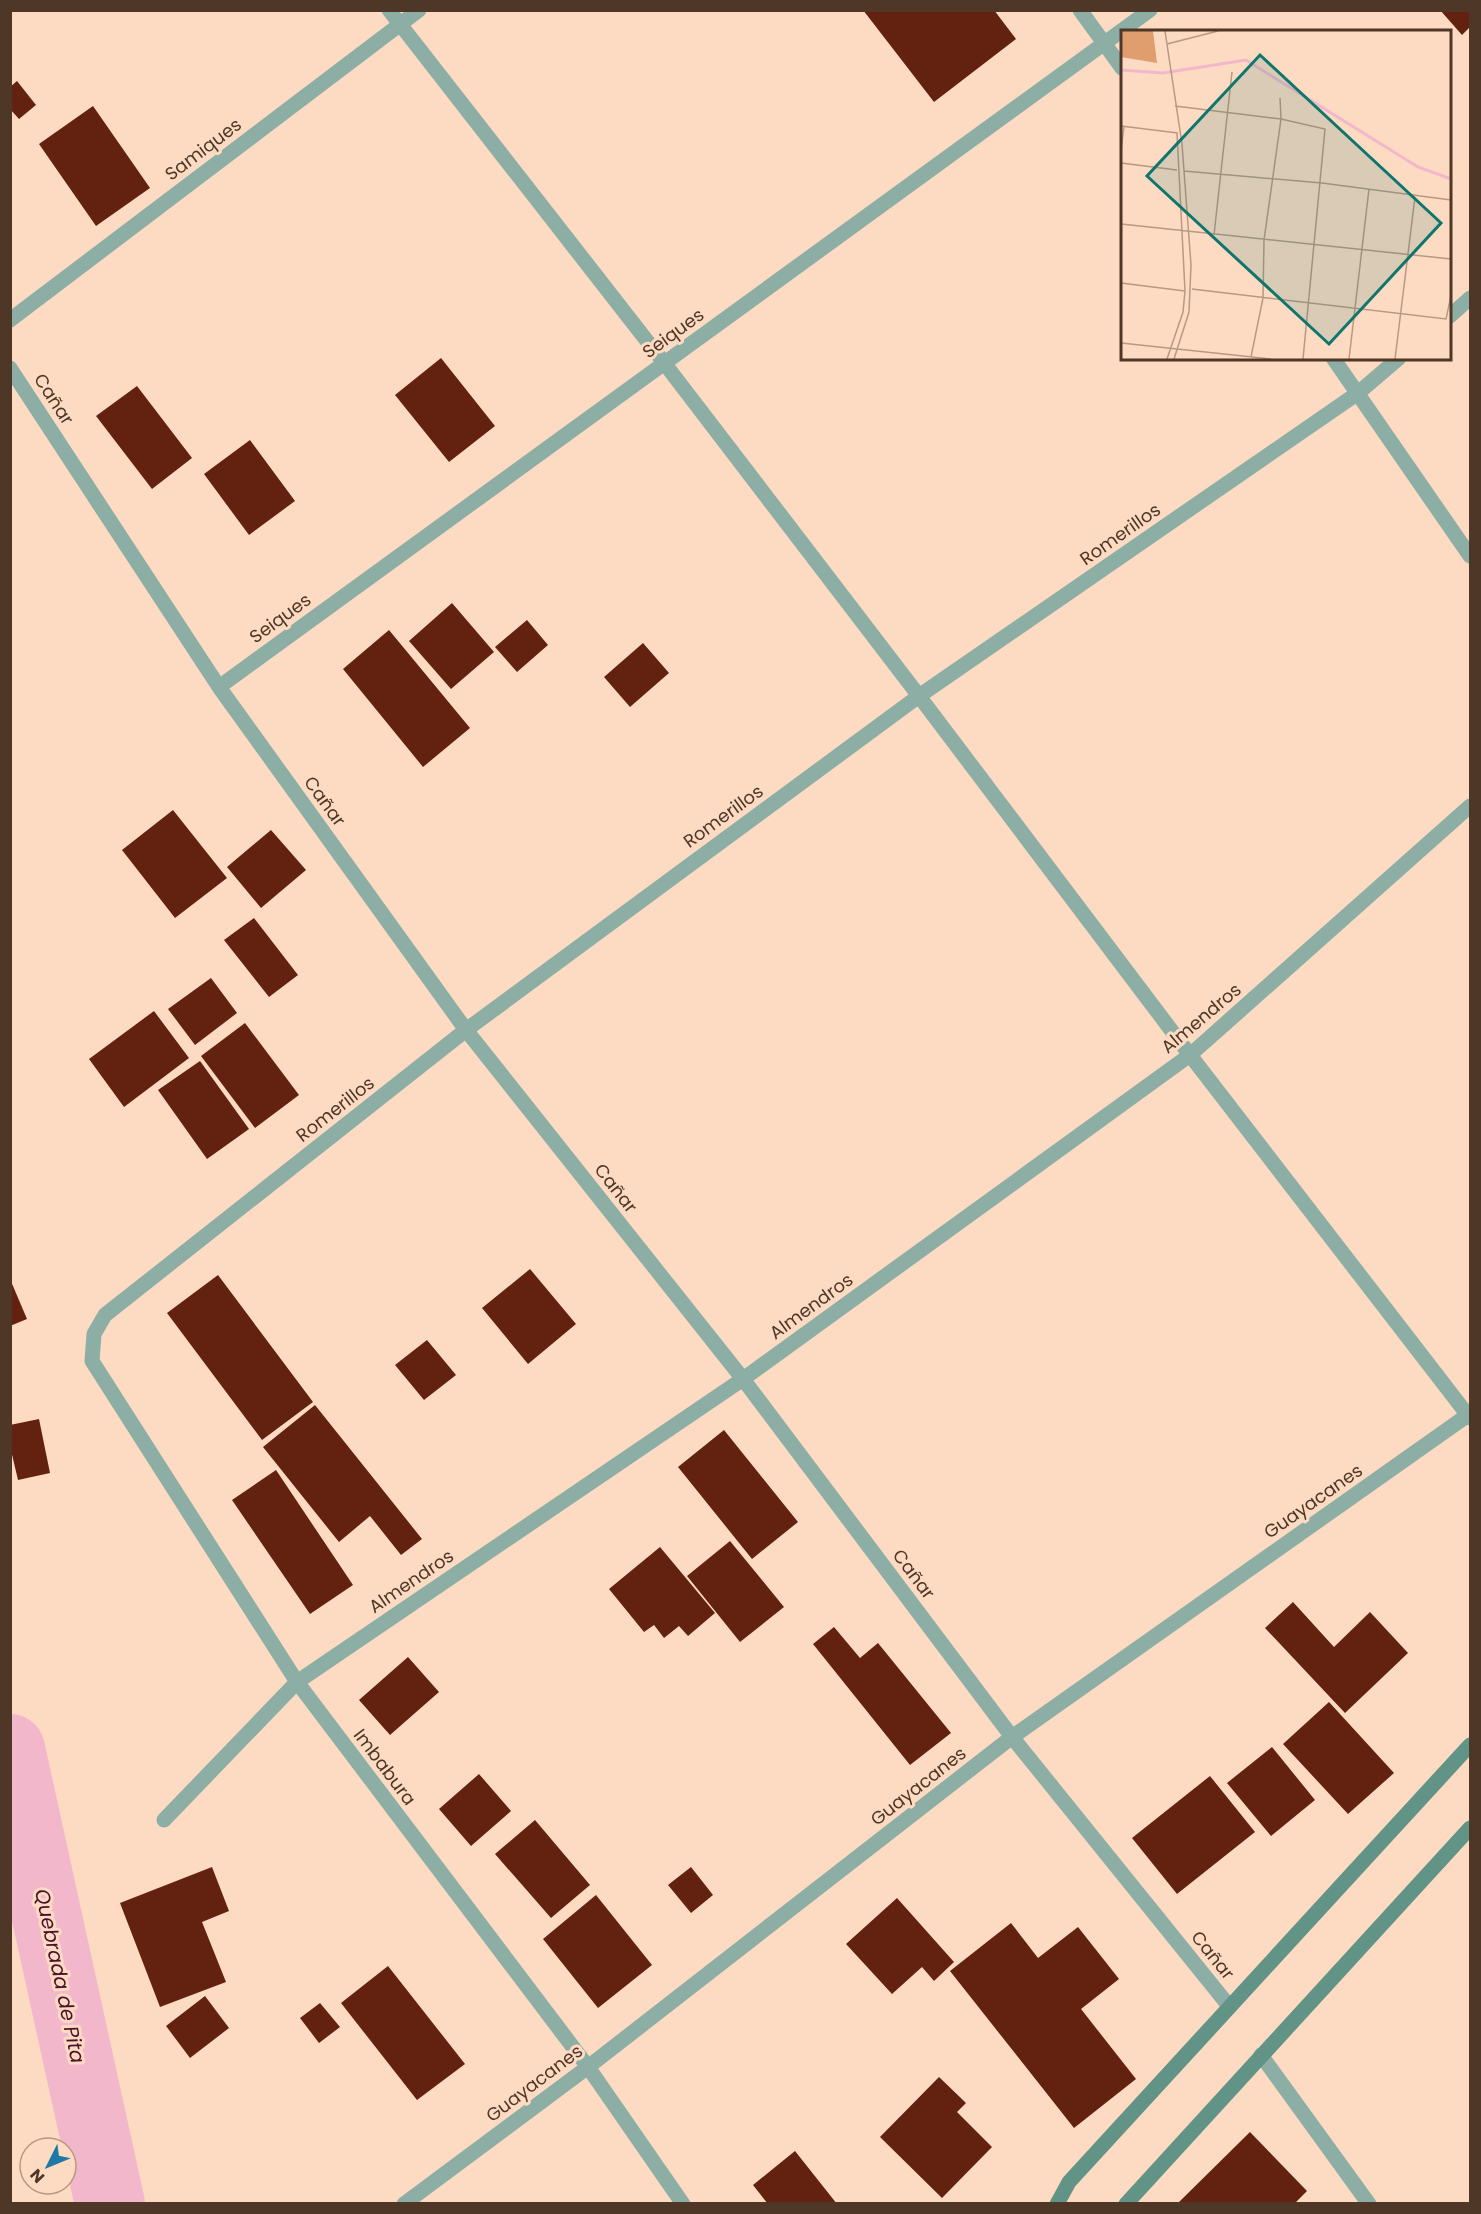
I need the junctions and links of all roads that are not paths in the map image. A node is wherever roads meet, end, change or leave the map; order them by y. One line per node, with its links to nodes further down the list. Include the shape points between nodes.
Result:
1 (389, 10): 5 (street)
2 (419, 10): 5 (street, Samiques)
3 (1080, 10): 8 (street)
4 (1150, 10): 6 (street, Seiques)
5 (399, 24): 12 (street, Samiques); 15 (street)
6 (1124, 30)
7 (1121, 32): 8 (street, Seiques)
8 (1106, 44): 9 (street); 15 (street, Seiques)
9 (1121, 66)
10 (1470, 298): 11 (street)
11 (1451, 314)
12 (10, 320)
13 (1334, 360): 17 (street)
14 (1397, 360): 17 (street, Romerillos)
15 (665, 364): 19 (street, Seiques); 20 (street)
16 (10, 368): 19 (street, Cañar)
17 (1358, 393): 18 (street); 20 (street, Romerillos)
18 (1470, 556)
19 (219, 687): 22 (street, Cañar)
20 (920, 696): 22 (street, Romerillos); 23 (street)
21 (1470, 806): 23 (street, Almendros)
22 (466, 1030): 24 (street, Romerillos, via 105,1315); 25 (street, Cañar)
23 (1190, 1055): 25 (street, Almendros); 26 (street)
24 (94, 1334): 27 (street, Imbabura, via 92,1361)
25 (743, 1379): 27 (street, Almendros); 28 (street, Cañar)
26 (1469, 1417): 28 (street, Guayacanes)
27 (297, 1682): 30 (street, Almendros); 34 (street, Imbabura)
28 (1012, 1737): 32 (street, Cañar); 34 (street, Guayacanes)
29 (1470, 1745): 32 (main road)
30 (164, 1820)
31 (1470, 1828): 33 (main road)
32 (1229, 2006): 37 (main road, via 1068,2182)
33 (1262, 2055): 38 (main road); 39 (street)
34 (588, 2067): 35 (street, Guayacanes); 36 (street, Imbabura)
35 (404, 2204)
36 (683, 2204)
37 (1057, 2204)
38 (1126, 2204)
39 (1369, 2204)

